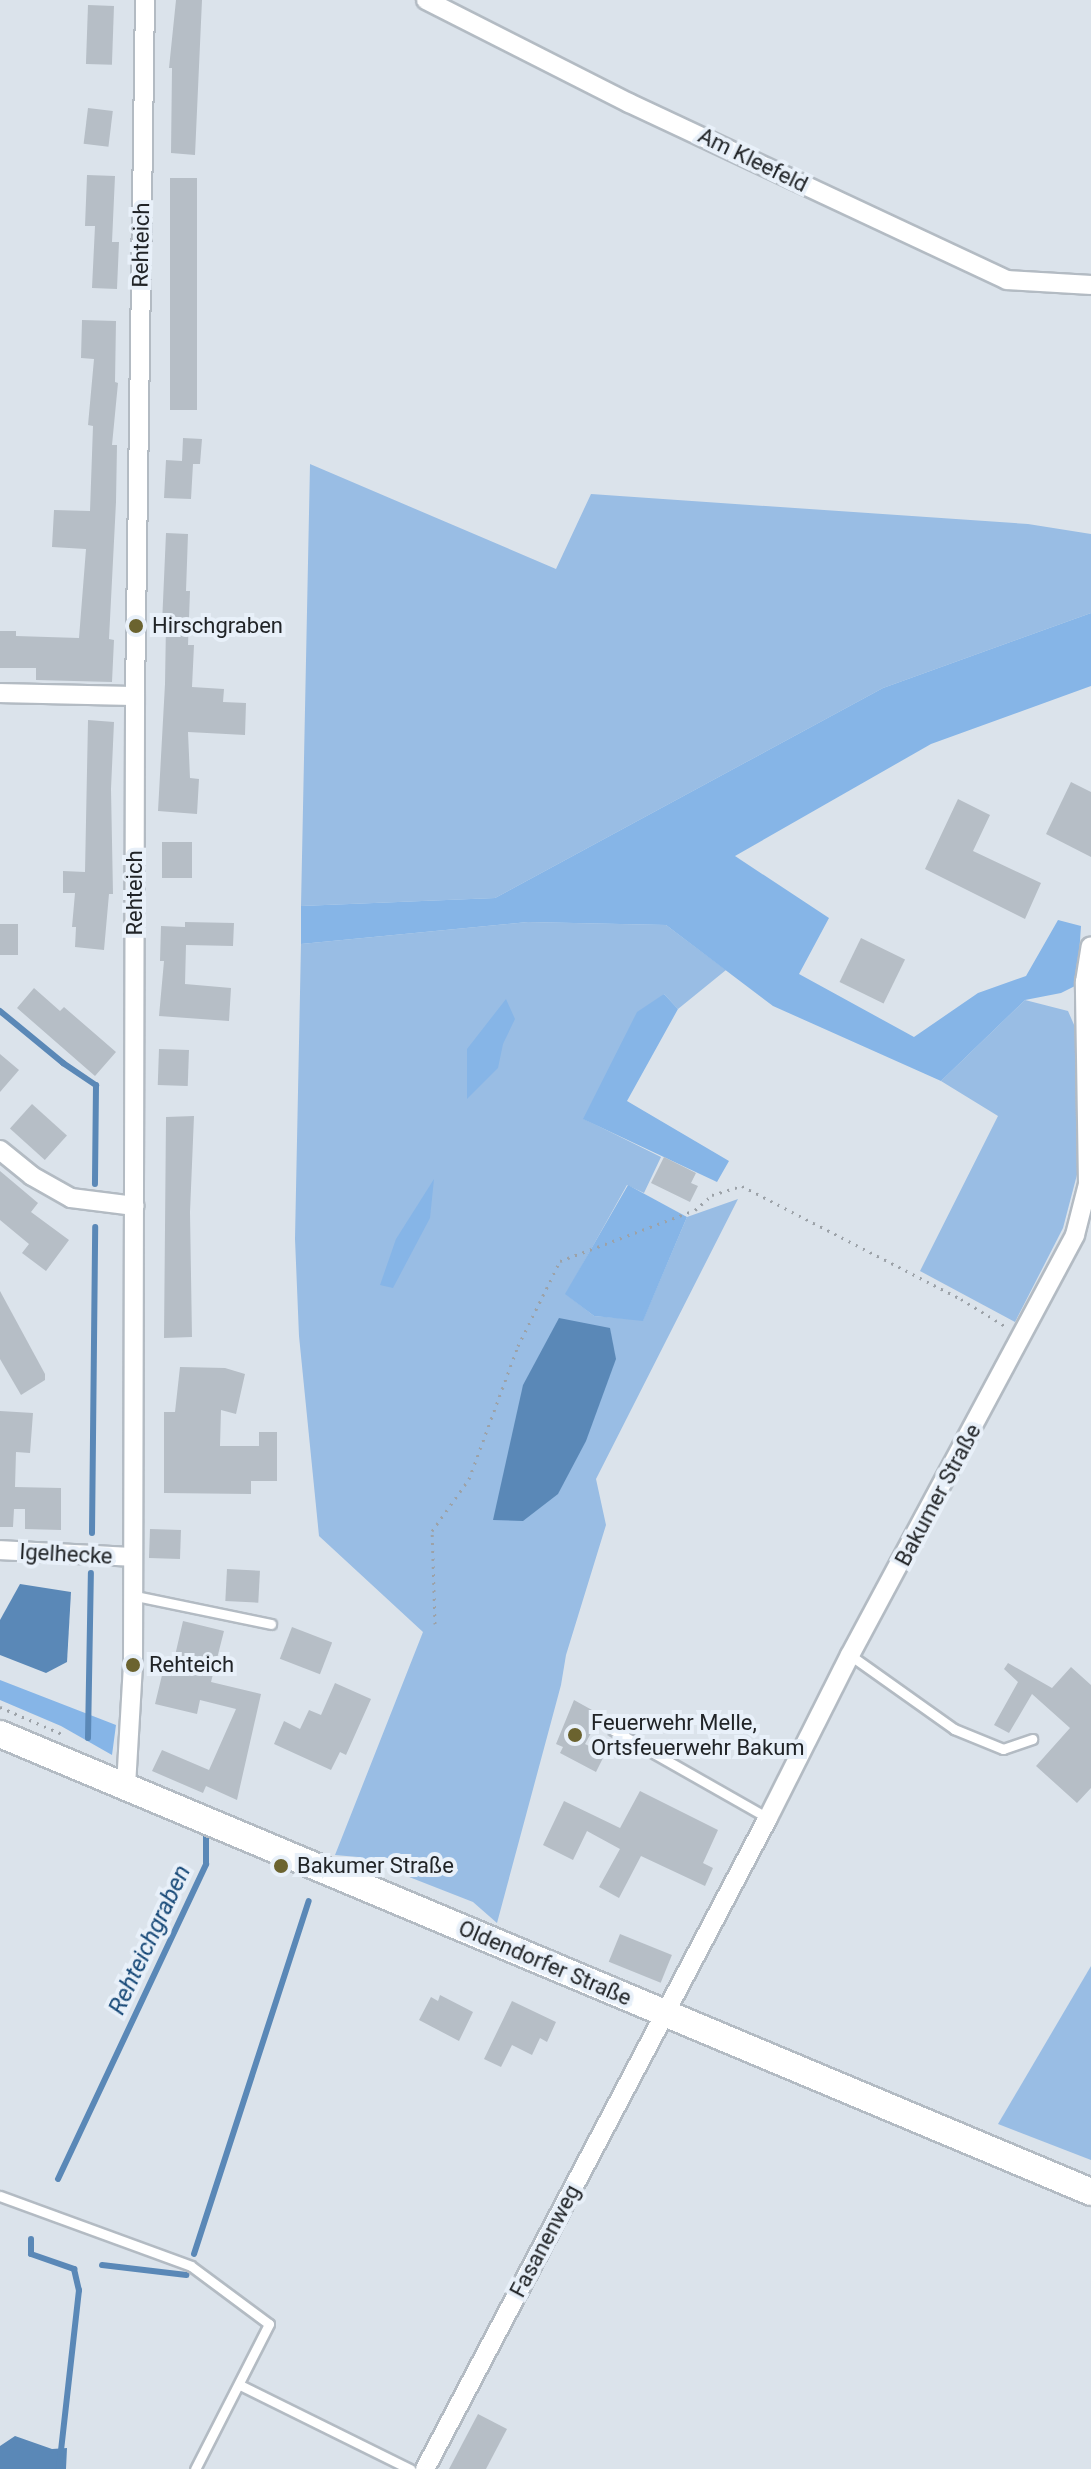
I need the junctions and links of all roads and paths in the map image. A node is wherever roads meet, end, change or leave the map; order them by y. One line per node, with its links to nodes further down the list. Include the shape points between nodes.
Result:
1 (145, 0): 5 (street, Rehteich)
2 (426, 0): 3 (street, Am Kleefeld, via 629,103 1007,280)
3 (1091, 285)
4 (0, 693): 5 (street)
5 (135, 696): 8 (street, Rehteich)
6 (1091, 946): 9 (street, Bakumer Straße, via 1085,982 1088,1184 1075,1235)
7 (0, 1150): 8 (street, via 71,1198)
8 (134, 1206): 11 (street, Rehteich)
9 (1020, 1338): 14 (path, via 961,1299 742,1186 712,1195 695,1210 560,1261 518,1346 469,1479 432,1531); 15 (street, Bakumer Straße)
10 (0, 1550): 11 (street, Igelhecke)
11 (132, 1557): 12 (street, Rehteich)
12 (131, 1595): 13 (lane); 19 (street, Rehteich)
13 (271, 1624)
14 (435, 1624)
15 (850, 1655): 18 (lane, via 954,1729 1003,1749); 20 (street, Bakumer Straße)
16 (613, 1730): 20 (lane)
17 (0, 1734): 19 (main road, Oldendorfer Straße)
18 (1032, 1739)
19 (126, 1786): 21 (main road, Oldendorfer Straße)
20 (768, 1818): 21 (street, Bakumer Straße)
21 (666, 2013): 22 (main road, Oldendorfer Straße); 27 (street, Fasanenweg)
22 (1091, 2192)
23 (0, 2196): 24 (lane, via 191,2266 269,2324)
24 (240, 2385): 25 (lane); 26 (lane)
25 (195, 2469)
26 (410, 2469)
27 (425, 2469)

